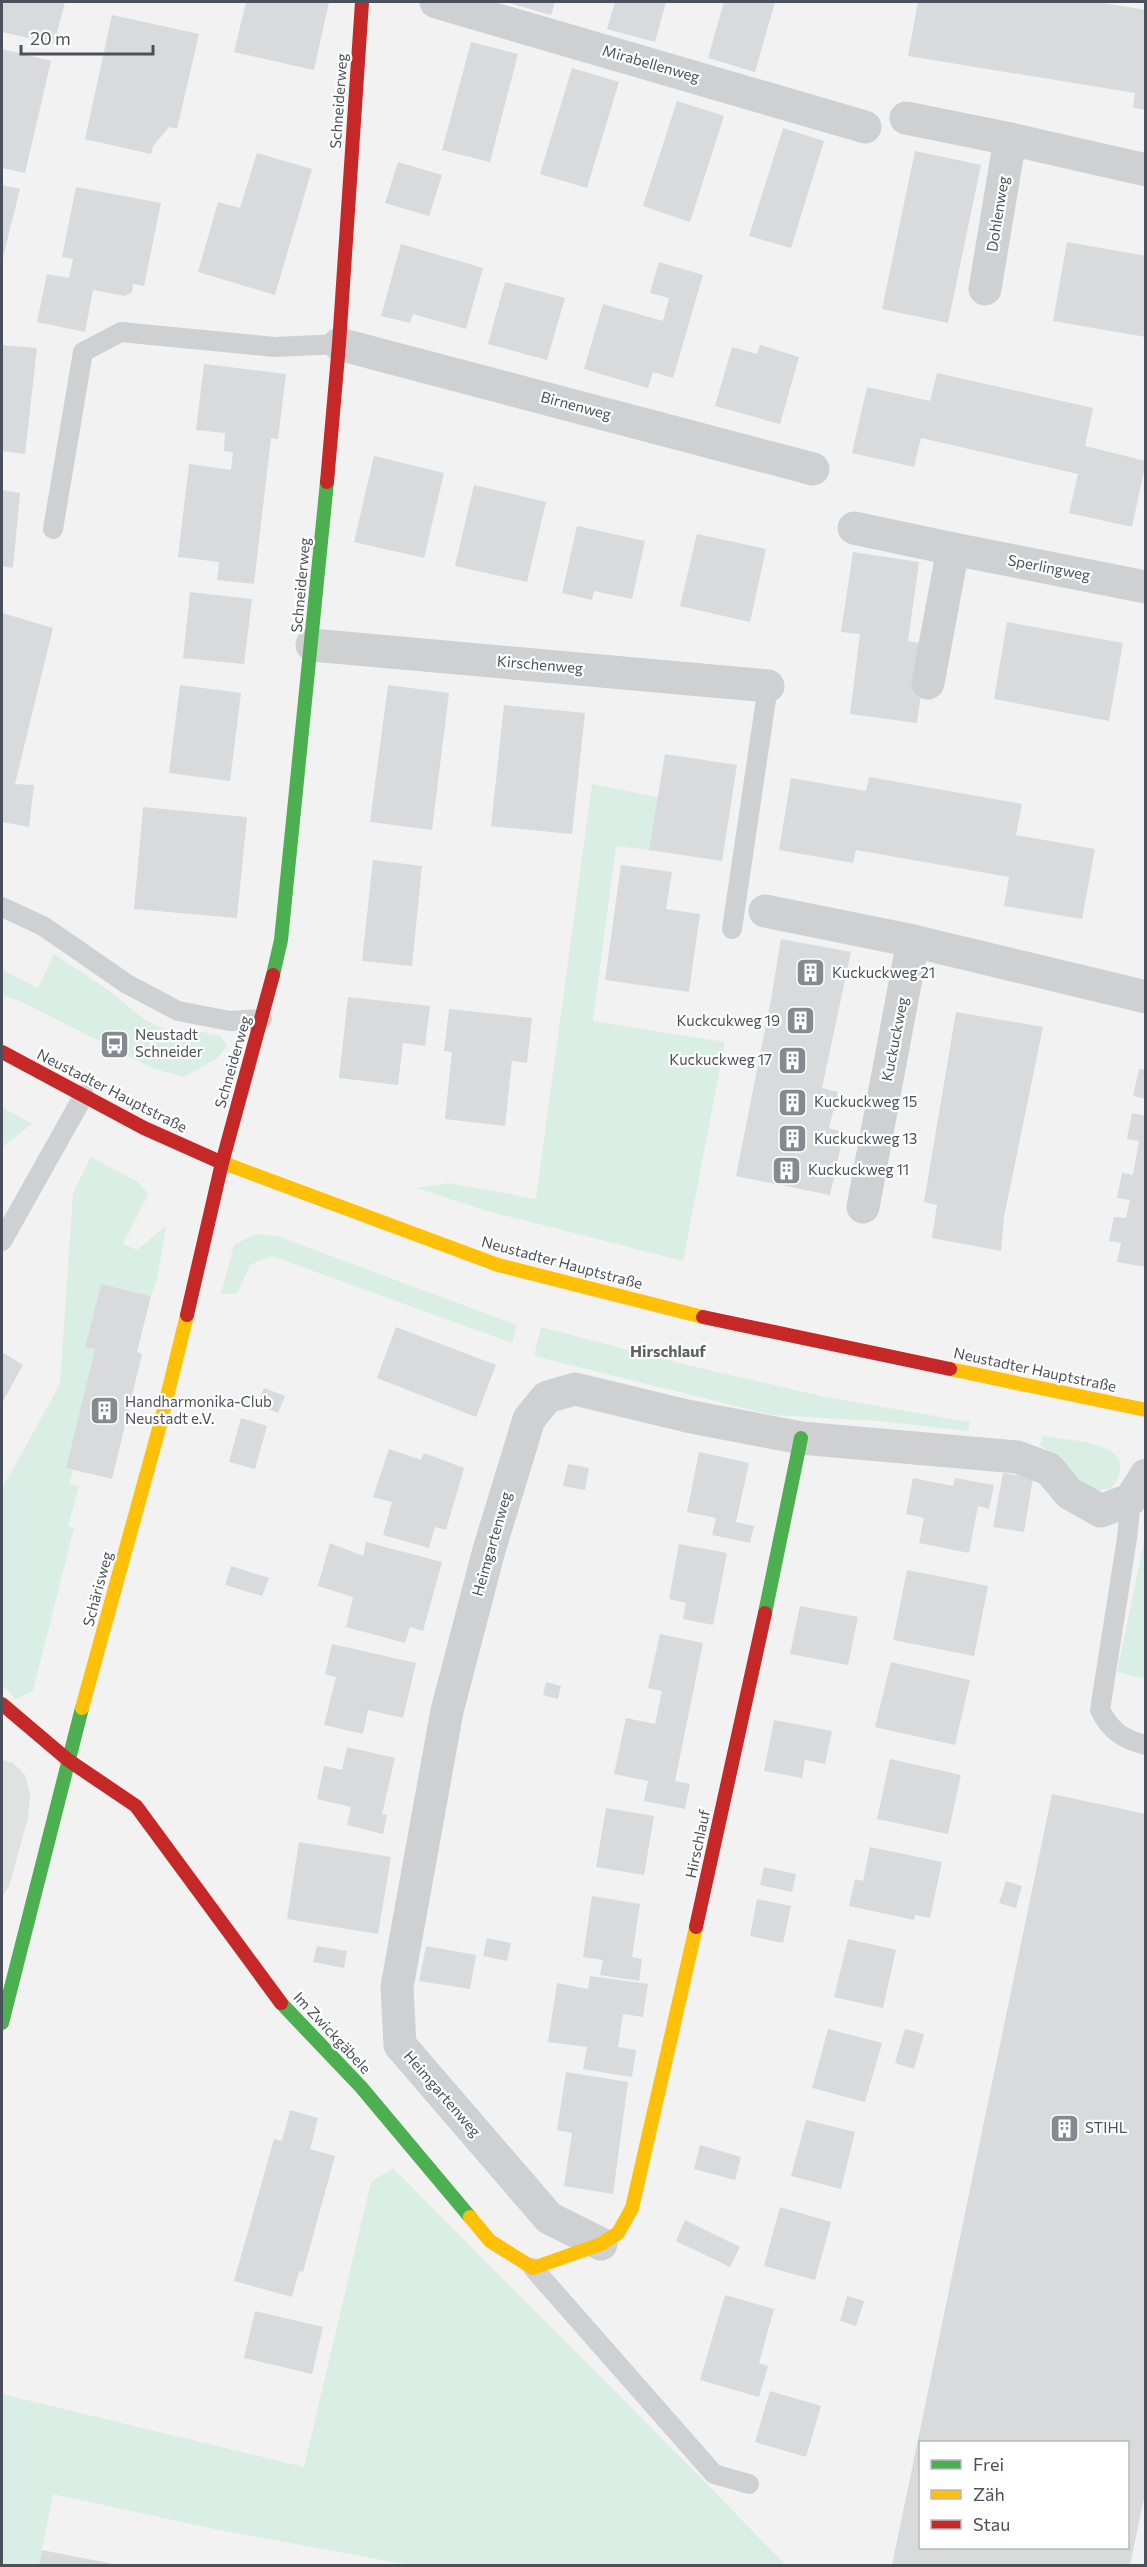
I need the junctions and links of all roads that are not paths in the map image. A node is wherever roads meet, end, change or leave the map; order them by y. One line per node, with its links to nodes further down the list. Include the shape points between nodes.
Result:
1 (362, 2): 8 (street, Schneiderweg)
2 (436, 2): 4 (street, Mirabellenweg)
3 (906, 118): 5 (street)
4 (866, 127)
5 (1010, 139): 6 (street); 7 (street, Dohlenweg)
6 (1146, 170)
7 (985, 289)
8 (339, 344): 9 (street, Birnenweg); 11 (lane, via 275,347 121,332 83,352); 14 (street, Schneiderweg)
9 (813, 469)
10 (854, 528): 12 (street, Sperlingweg)
11 (52, 529)
12 (953, 549): 13 (street, Sperlingweg); 15 (street)
13 (1146, 586)
14 (312, 645): 16 (street, Kirschenweg); 22 (street, Schneiderweg, via 281,940)
15 (928, 682)
16 (768, 686): 19 (lane)
17 (2, 908): 22 (lane, via 43,926 126,984 178,1011 230,1021)
18 (765, 911): 20 (street)
19 (732, 929)
20 (914, 941): 21 (street); 26 (street, Kuckuckweg)
21 (1146, 997)
22 (262, 1019): 25 (street, Schneiderweg)
23 (2, 1052): 24 (street, Neustadter Hauptstraße)
24 (84, 1095): 25 (street, Neustadter Hauptstraße, via 144,1128); 27 (lane)
25 (222, 1163): 28 (street, Neustadter Hauptstraße, via 498,1265 718,1321); 33 (street, Schärisweg, via 160,1425)
26 (863, 1207)
27 (2, 1241)
28 (1146, 1410)
29 (801, 1438): 30 (street, Heimgartenweg, via 1017,1457 1049,1469 1069,1493 1101,1511); 35 (street, Hirschlauf, via 739,1738 632,2208 618,2233); 35 (street, Heimgartenweg, via 575,1389 547,1397 529,1419 489,1550 447,1711 397,1987 400,2044 549,2217)
30 (1138, 1487): 32 (lane, via 1100,1710 1109,1727)
31 (2, 1704): 33 (street, Im Zwickgäbele)
32 (1146, 1745)
33 (68, 1760): 34 (street, Schärisweg); 36 (street, Im Zwickgäbele, via 136,1806 288,2013 361,2087 490,2241)
34 (2, 2023)
35 (601, 2244): 36 (street)
36 (533, 2268): 37 (lane, via 714,2474)
37 (748, 2484)

